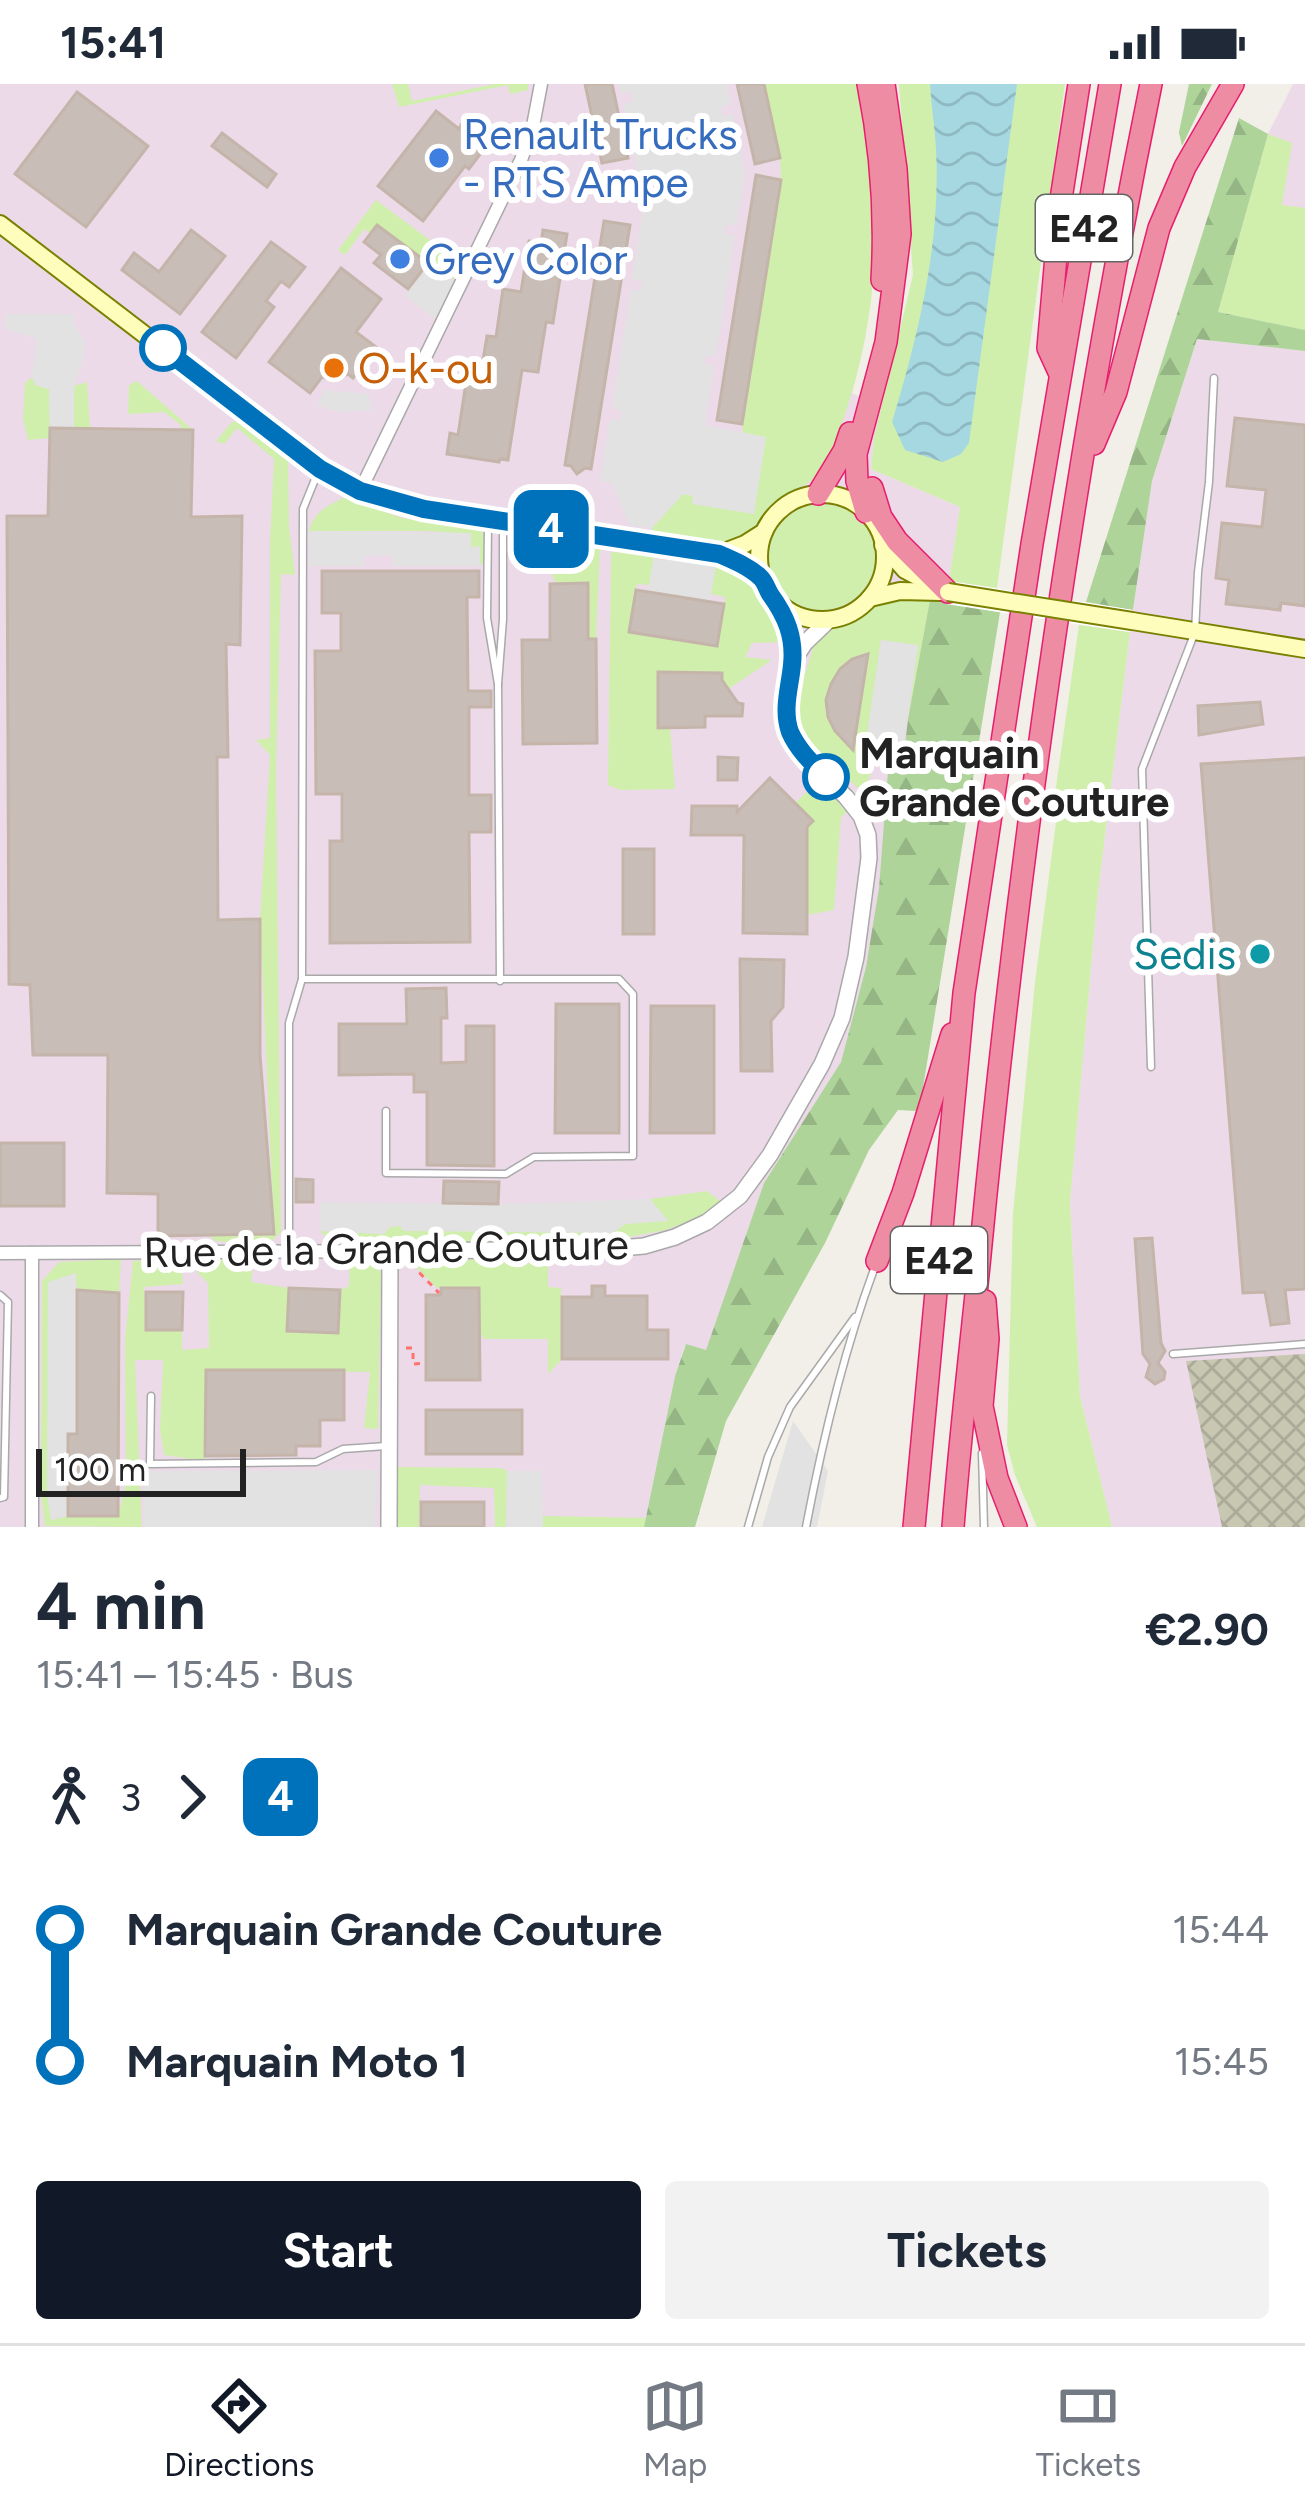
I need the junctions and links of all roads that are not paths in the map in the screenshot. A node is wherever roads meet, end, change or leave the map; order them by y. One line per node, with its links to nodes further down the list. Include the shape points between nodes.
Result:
1 (541, 84): 14 (street, via 520,160)
2 (868, 84): 15 (highway, via 884,190 881,295 860,402)
3 (884, 84): 11 (highway, via 900,233)
4 (1079, 84): 9 (highway, via 1048,348)
5 (1110, 84): 9 (highway, E42)
6 (1150, 84): 13 (highway, E42)
7 (1233, 84): 13 (highway, via 1159,228 1116,392)
8 (0, 224): 12 (main road)
9 (1059, 373): 32 (highway, E42)
10 (1214, 379): 26 (lane)
11 (866, 420): 16 (highway, via 856,454); 22 (highway, via 881,517)
12 (320, 469): 14 (main road); 30 (lane, via 303,509)
13 (1078, 484): 39 (highway, E42, via 1023,854)
14 (360, 491): 17 (main road)
15 (818, 494): 16 (main road); 18 (main road, via 785,506)
16 (866, 512): 19 (main road)
17 (496, 520): 20 (main road); 29 (lane); 29 (lane, via 487,618)
18 (764, 532): 20 (main road); 21 (main road)
19 (883, 545): 22 (main road, via 905,570); 23 (main road)
20 (719, 554): 21 (main road)
21 (762, 579): 24 (main road)
22 (948, 592): 23 (main road); 26 (main road, bridge)
23 (870, 598): 25 (main road)
24 (781, 606): 25 (main road); 28 (street, Rue de la Grande Couture)
25 (829, 620): 28 (street)
26 (1195, 632): 27 (main road); 33 (lane, via 1142,769)
27 (1305, 649)
28 (793, 661): 36 (street, Rue de la Grande Couture, via 789,730 861,816 869,858 842,1018 770,1155 740,1196 707,1222 644,1246)
29 (498, 684): 31 (lane)
30 (302, 979): 31 (lane); 35 (lane, via 289,1022)
31 (500, 981): 34 (lane, via 619,979 633,994 632,1156 534,1157 506,1174 386,1172)
32 (964, 993): 40 (highway); 53 (highway, E42)
33 (1151, 1067)
34 (386, 1112)
35 (289, 1251): 36 (street, Rue de la Grande Couture); 38 (street, Rue de la Grande Couture)
36 (390, 1251): 47 (street)
37 (0, 1252): 38 (street, Rue de la Grande Couture)
38 (32, 1253): 49 (street)
39 (980, 1253): 46 (highway, via 988,1339); 54 (highway, E42)
40 (877, 1261): 42 (lane)
41 (0, 1295): 48 (lane, via 8,1302)
42 (857, 1314): 51 (lane, via 790,1407); 52 (lane)
43 (1305, 1344): 44 (lane)
44 (1173, 1354)
45 (151, 1396): 47 (lane, via 150,1464 316,1462 343,1448)
46 (982, 1406): 55 (lane); 56 (highway)
47 (389, 1446): 50 (street)
48 (0, 1498)
49 (32, 1527)
50 (389, 1527)
51 (748, 1527)
52 (806, 1527)
53 (914, 1527)
54 (953, 1527)
55 (983, 1527)
56 (1016, 1527)

